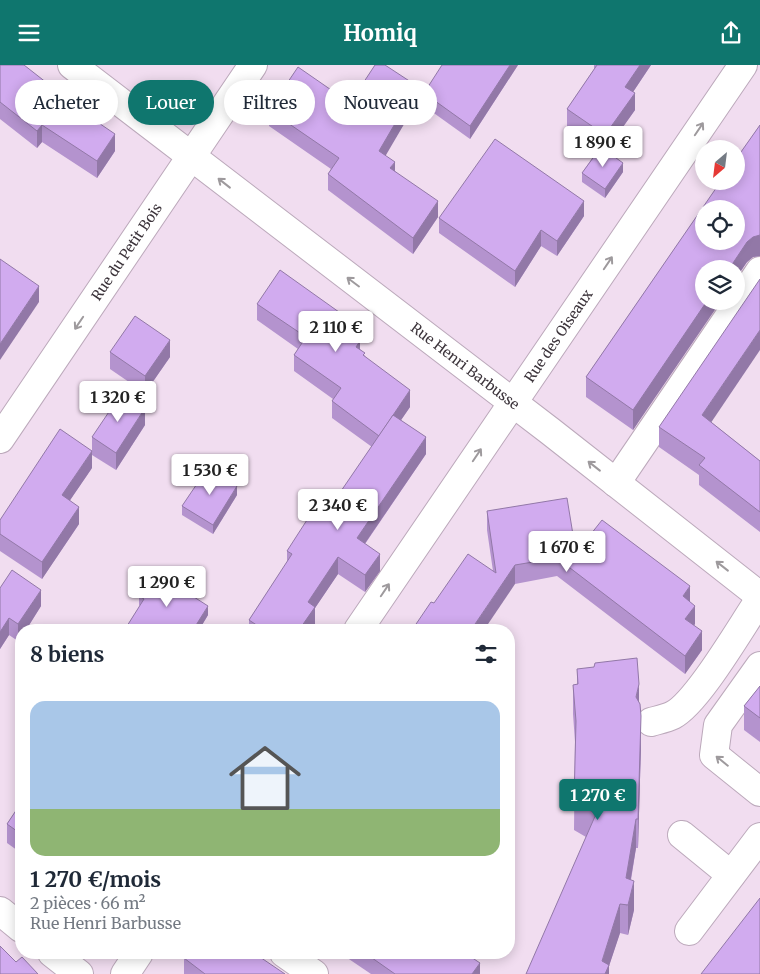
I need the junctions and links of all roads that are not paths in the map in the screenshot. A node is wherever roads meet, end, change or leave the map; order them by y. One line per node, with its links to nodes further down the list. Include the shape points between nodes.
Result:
1 (72, 65): 4 (street, Rue Henri Barbusse)
2 (253, 65): 4 (street, Rue du Petit Bois)
3 (743, 65): 6 (street, Rue des Oiseaux, one-way to 3)
4 (191, 158): 6 (street, Rue Henri Barbusse, one-way to 4); 7 (street, Rue du Petit Bois, one-way to 7)
5 (760, 271): 8 (street)
6 (512, 403): 8 (street, Rue Henri Barbusse, one-way to 6); 10 (street, Rue des Oiseaux, one-way to 6)
7 (0, 439)
8 (616, 483): 9 (street, Rue Henri Barbusse, one-way to 8)
9 (760, 597): 12 (street, via 701,687 683,708)
10 (362, 624)
11 (760, 666): 13 (street, one-way to 11, via 714,755 718,725)
12 (651, 722)
13 (760, 792)
14 (682, 835): 16 (street)
15 (760, 837): 16 (street)
16 (732, 875): 19 (street)
17 (0, 911): 18 (street)
18 (15, 923)
19 (689, 931)
20 (60, 959): 23 (street)
21 (135, 959): 24 (street)
22 (293, 959): 25 (street)
23 (79, 974)
24 (125, 974)
25 (314, 974)

